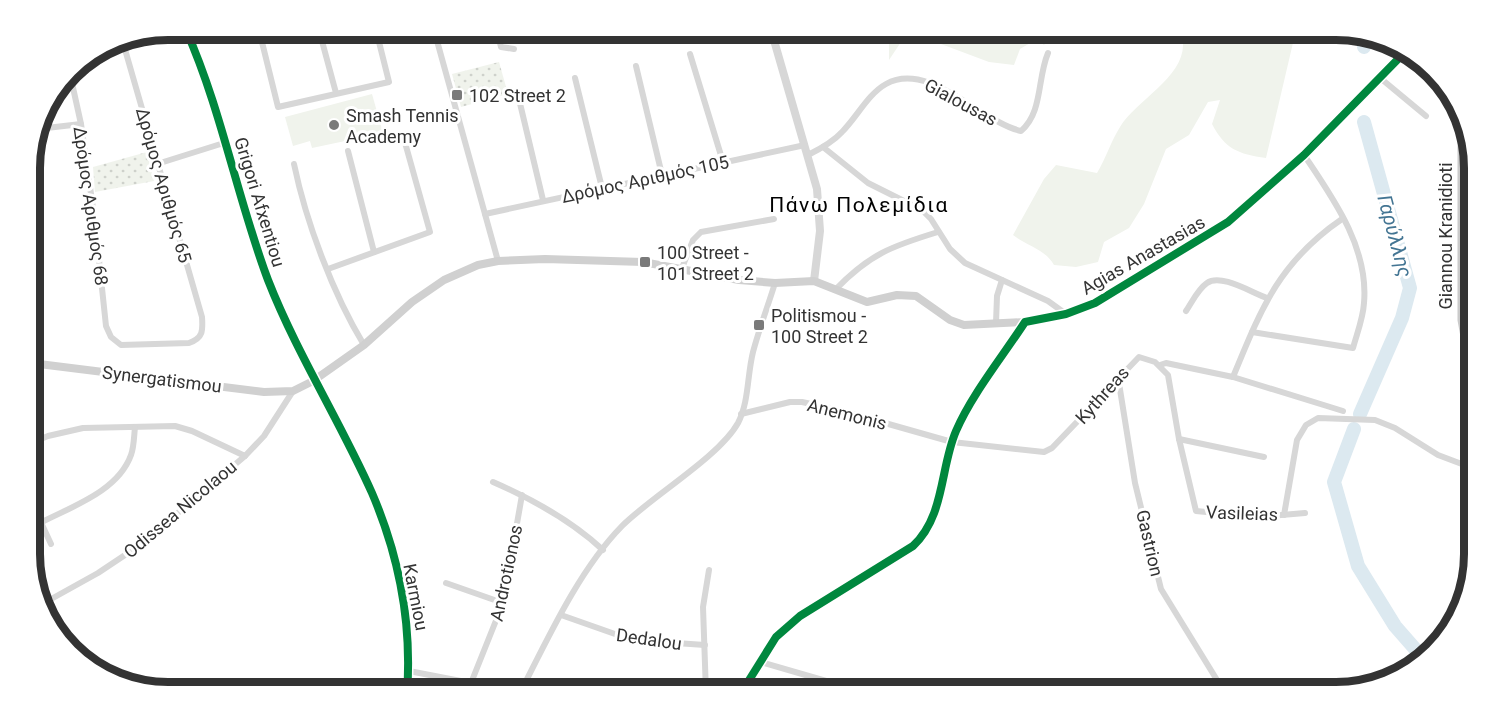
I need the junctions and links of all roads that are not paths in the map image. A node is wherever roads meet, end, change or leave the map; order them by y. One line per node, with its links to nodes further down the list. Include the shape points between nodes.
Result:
1 (191, 41): 23 (street, Grigori Afxentiou)
2 (262, 41): 17 (street, via 279,107)
3 (322, 41): 17 (street)
4 (379, 41): 17 (street, via 389,82)
5 (437, 41): 36 (street)
6 (500, 41): 9 (street, via 501,46)
7 (774, 41): 24 (street)
8 (125, 49): 31 (street, Δρόμος Αριθμός 65)
9 (514, 49)
10 (1048, 53): 25 (street, Gialousas, via 1035,112 1030,124 1021,131 921,80 903,78 886,84)
11 (690, 54): 30 (street)
12 (1399, 58): 14 (street, Agias Anastasias)
13 (636, 66): 33 (street)
14 (1379, 77): 19 (street); 28 (street, Agias Anastasias)
15 (575, 78): 34 (street)
16 (72, 85): 20 (street, Δρόμος Αριθμός 68)
17 (336, 93)
18 (518, 95): 35 (street)
19 (1426, 116)
20 (81, 124): 21 (street); 54 (street, Δρόμος Αριθμός 68, via 106,326 111,337 121,345 189,343 198,340)
21 (48, 128)
22 (404, 140): 40 (street, via 430,232)
23 (227, 142): 31 (street); 61 (street, Grigori Afxentiou, via 252,237)
24 (805, 145): 29 (street); 30 (street, Δρόμος Αριθμός 105)
25 (823, 147): 29 (street, Gialousas); 39 (street, via 868,183 922,210)
26 (1462, 147): 53 (main road, Giannou Kranidioti)
27 (348, 151): 40 (street)
28 (1304, 155): 38 (street, via 1334,199); 50 (street, Agias Anastasias, via 1228,222 1111,296)
29 (808, 156): 45 (street, via 820,210)
30 (723, 162): 33 (street, Δρόμος Αριθμός 105)
31 (157, 164): 54 (street, Δρόμος Αριθμός 65)
32 (294, 164): 43 (street)
33 (662, 175): 34 (street, Δρόμος Αριθμός 105)
34 (602, 188): 35 (street, Δρόμος Αριθμός 105)
35 (543, 200): 36 (street, Δρόμος Αριθμός 105)
36 (484, 214): 41 (street)
37 (774, 219): 42 (street, via 701,232 693,240)
38 (1342, 219): 48 (street, via 1309,244); 55 (street, via 1359,258 1364,286 1362,317 1353,348)
39 (938, 232): 44 (street, via 965,262); 47 (street, via 882,250)
40 (374, 252): 43 (street)
41 (498, 261): 42 (main road, via 643,262); 56 (main road, via 444,280 412,302)
42 (682, 268): 46 (main road)
43 (328, 269): 56 (street)
44 (1002, 280): 50 (street, via 1048,301); 52 (street)
45 (814, 281): 46 (main road); 47 (main road, Agias Anastasias)
46 (775, 283): 64 (street, via 753,352)
47 (836, 289): 52 (main road, Agias Anastasias, via 867,302 897,295 916,296 957,323)
48 (1267, 298): 49 (street, via 1213,281); 55 (street)
49 (1186, 310)
50 (1066, 314): 51 (street, Agias Anastasias)
51 (1025, 322): 52 (main road, Agias Anastasias); 68 (street)
52 (996, 323)
53 (1464, 331)
54 (203, 332)
55 (1252, 332): 60 (street)
56 (364, 345): 61 (main road)
57 (40, 364): 62 (main road, Synergatismou, via 264,392)
58 (1160, 365): 59 (street, Kythreas, via 1139,357); 60 (street); 67 (street, via 1168,375)
59 (1118, 377): 68 (street, Kythreas, via 1044,452); 95 (street, Gastrion, via 1135,483 1161,589)
60 (1233, 377): 63 (street)
61 (313, 381): 62 (main road); 87 (street, Karmiou, via 372,494 392,554 405,606)
62 (293, 391): 69 (street, Odissea Nicolaou, via 264,435)
63 (1343, 411)
64 (741, 414): 68 (street, Anemonis, via 802,402); 79 (street, via 716,448 627,522)
65 (135, 427): 66 (street, via 83,428); 69 (street, via 175,426); 77 (street, via 132,454 120,476 104,489)
66 (40, 439)
67 (1179, 439): 70 (street); 75 (street, Vasileias, via 1196,511 1249,516)
68 (952, 442): 86 (street, via 934,513 924,536 800,616 776,637)
69 (244, 456): 82 (street, Odissea Nicolaou, via 140,545)
70 (1264, 458)
71 (1464, 465): 75 (street, via 1375,420 1331,417 1310,421 1297,440)
72 (493, 482): 73 (street)
73 (522, 495): 79 (street); 83 (street, Androtionos)
74 (1305, 513): 75 (street, Vasileias)
75 (1284, 514)
76 (40, 518): 77 (street)
77 (42, 522): 78 (street)
78 (51, 544)
79 (603, 550): 84 (street)
80 (709, 570): 85 (street, via 703,607)
81 (446, 583): 83 (street)
82 (49, 600)
83 (502, 603): 90 (street, Androtionos)
84 (561, 615): 85 (street, Dedalou, via 632,640); 91 (street)
85 (705, 645): 92 (street)
86 (761, 662): 93 (street); 94 (street)
87 (409, 671): 88 (street, Karmiou); 89 (street)
88 (408, 682)
89 (466, 682)
90 (471, 682)
91 (526, 682)
92 (706, 682)
93 (748, 682)
94 (838, 682)
95 (1218, 682)

